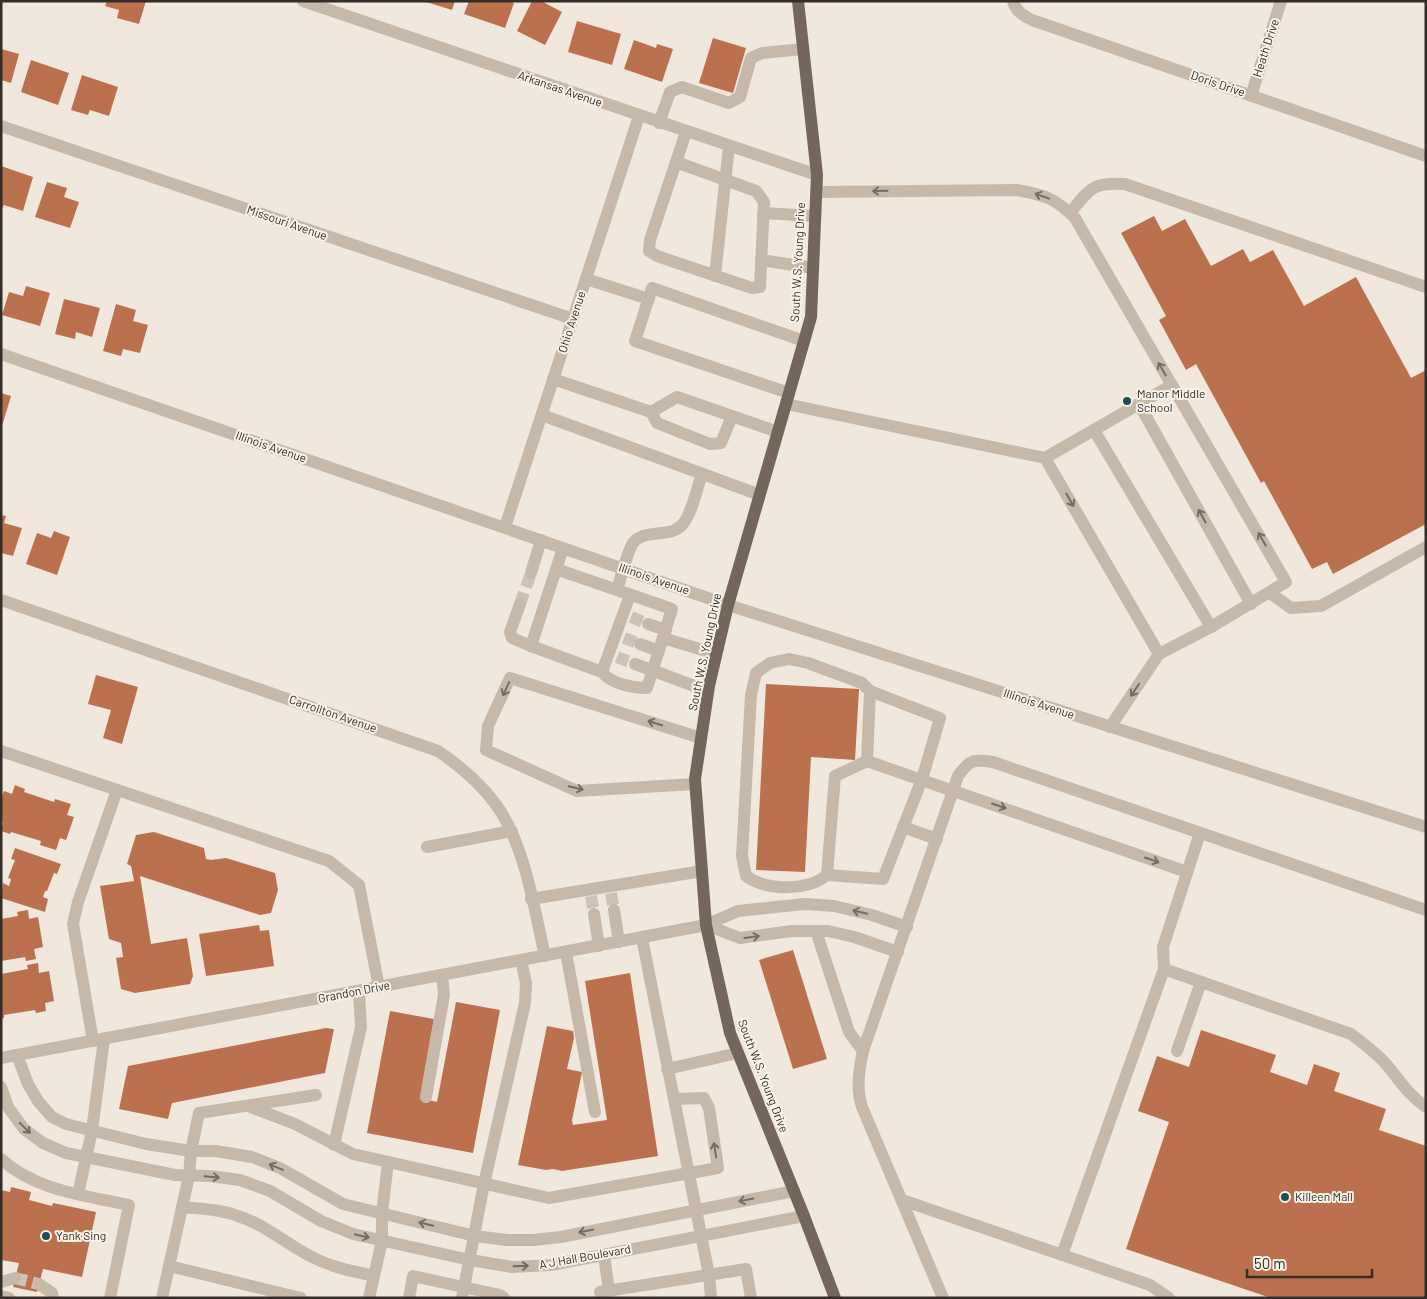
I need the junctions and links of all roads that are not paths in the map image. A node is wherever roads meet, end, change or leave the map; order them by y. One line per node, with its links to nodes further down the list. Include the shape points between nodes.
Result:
1 (303, 1): 7 (street, Arkansas Avenue)
2 (798, 1): 5 (main road, South W.S. Young Drive)
3 (1281, 1): 6 (street, Heath Drive)
4 (1013, 3): 6 (street, Doris Drive, via 1032,20)
5 (803, 49): 8 (street, via 762,53 751,58 740,97 729,103 682,86 670,92); 14 (main road, South W.S. Young Drive)
6 (1251, 96): 12 (street, Doris Drive)
7 (639, 116): 8 (street, Arkansas Avenue); 23 (street, Ohio Avenue)
8 (659, 123): 10 (street, Arkansas Avenue)
9 (1, 126): 26 (street, Missouri Avenue)
10 (686, 132): 11 (street, Arkansas Avenue); 13 (street)
11 (729, 146): 14 (street, Arkansas Avenue); 15 (street)
12 (1426, 156)
13 (676, 162): 15 (street); 22 (street, via 649,251)
14 (816, 175): 16 (main road, South W.S. Young Drive)
15 (726, 180): 18 (street, via 756,191 764,202); 22 (street)
16 (816, 192): 17 (street, one-way to 16, via 1061,204 1040,194 1018,190); 19 (main road, South W.S. Young Drive)
17 (1070, 213): 24 (street, via 1096,185 1125,184); 30 (street, one-way to 17)
18 (763, 214): 19 (street); 20 (street)
19 (815, 216): 21 (main road, South W.S. Young Drive)
20 (761, 260): 21 (street); 22 (street, via 760,287 752,288)
21 (813, 268): 27 (main road, South W.S. Young Drive, via 811,317)
22 (715, 276)
23 (586, 279): 25 (street); 26 (street, Ohio Avenue)
24 (1426, 287)
25 (649, 299): 27 (street, via 652,288); 31 (street, via 635,341)
26 (573, 319): 29 (street, Ohio Avenue)
27 (804, 341): 31 (main road, South W.S. Young Drive)
28 (1, 354): 41 (street, Illinois Avenue)
29 (554, 379): 33 (street); 34 (street, Ohio Avenue)
30 (1172, 385): 32 (street); 49 (street, one-way to 30, via 1286,582)
31 (787, 399): 37 (main road, South W.S. Young Drive); 38 (street)
32 (1140, 404): 36 (street); 53 (street, one-way to 32)
33 (651, 412): 35 (street, via 677,397); 35 (street, via 657,424 710,444 721,443)
34 (542, 415): 39 (street); 41 (street, Ohio Avenue)
35 (732, 416): 37 (street)
36 (1094, 430): 38 (street); 56 (street)
37 (778, 432): 40 (main road, South W.S. Young Drive)
38 (1046, 458): 62 (street, one-way to 62)
39 (702, 474): 40 (street); 46 (street, via 682,526 670,532 640,537 633,544)
40 (760, 495): 54 (main road, South W.S. Young Drive)
41 (505, 528): 42 (street, Illinois Avenue)
42 (541, 540): 44 (street, Illinois Avenue); 47 (street)
43 (1426, 547): 49 (street, via 1321,606 1290,608)
44 (563, 548): 45 (street); 46 (street, Illinois Avenue)
45 (556, 569): 48 (street); 59 (street)
46 (624, 569): 48 (street); 54 (street, Illinois Avenue)
47 (531, 573)
48 (617, 590): 50 (street)
49 (1270, 593): 53 (street)
50 (630, 595): 57 (street, via 672,609); 65 (street, via 620,637)
51 (1, 600): 78 (street, Carrollton Avenue, via 438,751 462,767 481,786)
52 (520, 604): 59 (street, via 510,632 512,638)
53 (1251, 604): 56 (street)
54 (728, 605): 61 (main road, South W.S. Young Drive); 68 (street, Illinois Avenue)
55 (648, 624): 57 (street)
56 (1211, 627): 62 (street)
57 (664, 634): 60 (street); 61 (street)
58 (640, 644): 60 (street)
59 (531, 646): 65 (street)
60 (659, 651): 64 (street)
61 (716, 654): 67 (main road, South W.S. Young Drive)
62 (1159, 654): 68 (street, one-way to 68)
63 (635, 664): 64 (street)
64 (652, 671): 65 (street, via 647,688 636,688 607,678); 67 (street)
65 (602, 672)
66 (870, 690): 71 (street); 72 (street, via 940,718); 84 (street, via 862,683 790,658 770,663 756,673 750,695 742,856 746,876 760,885 804,886)
67 (708, 691): 69 (main road, South W.S. Young Drive)
68 (1110, 727): 77 (street, Illinois Avenue)
69 (701, 738): 73 (main road, South W.S. Young Drive); 73 (street, one-way to 73, via 510,678 488,726 486,750 577,791)
70 (1, 751): 74 (street)
71 (867, 761): 72 (street); 84 (street, via 835,776)
72 (922, 779): 75 (street); 76 (street)
73 (696, 784): 82 (main road, South W.S. Young Drive)
74 (117, 790): 102 (street, via 329,861 358,885); 104 (street, via 73,924)
75 (953, 790): 79 (street, via 958,776 970,762 986,761); 80 (street); 83 (street, one-way to 83)
76 (903, 827): 80 (street); 84 (street, via 883,879)
77 (1426, 827)
78 (512, 831): 81 (street); 85 (street, Carrollton Avenue)
79 (1200, 833): 83 (street); 87 (street)
80 (937, 839): 90 (street)
81 (427, 847)
82 (702, 871): 85 (street, via 610,890); 89 (main road, South W.S. Young Drive)
83 (1187, 872): 99 (street, via 1162,948)
84 (828, 875)
85 (531, 899): 97 (street, Carrollton Avenue)
86 (614, 910): 93 (street)
87 (1426, 910)
88 (594, 914): 94 (street)
89 (706, 925): 90 (street, Grandon Drive, one-way to 89, via 834,906 804,904 738,911); 91 (street, one-way to 91, via 740,938 792,931); 92 (street, Grandon Drive); 107 (main road, South W.S. Young Drive, via 730,1033)
90 (907, 927): 96 (street)
91 (816, 932): 96 (street, via 854,937); 106 (street, via 849,1032)
92 (642, 938): 93 (street, Grandon Drive); 110 (street)
93 (619, 942): 94 (street, Grandon Drive)
94 (599, 946): 95 (street, Grandon Drive)
95 (566, 952): 97 (street, Grandon Drive); 117 (street)
96 (898, 952): 106 (street)
97 (545, 956): 98 (street, Grandon Drive)
98 (521, 960): 100 (street, Grandon Drive); 126 (street, via 526,982 525,1004)
99 (1164, 969): 101 (street); 138 (street)
100 (442, 975): 102 (street, Grandon Drive); 113 (street, via 444,995)
101 (1200, 982): 105 (street); 116 (street, via 1351,1034 1386,1063 1405,1089)
102 (379, 987): 103 (street, Grandon Drive)
103 (359, 991): 104 (street, Grandon Drive); 119 (street, via 361,1027)
104 (98, 1040): 108 (street, Grandon Drive); 118 (street)
105 (1176, 1051)
106 (863, 1052): 129 (street, via 858,1095)
107 (738, 1053): 110 (street); 127 (main road, South W.S. Young Drive)
108 (17, 1055): 109 (street, Grandon Drive); 118 (street, A J Hall Boulevard, via 28,1084 52,1117)
109 (1, 1058)
110 (667, 1069): 114 (street)
111 (1, 1086): 121 (street, A J Hall Boulevard, one-way to 121, via 8,1107 24,1129 43,1143)
112 (316, 1095): 115 (street)
113 (426, 1097)
114 (674, 1099): 124 (street); 124 (street, one-way to 114, via 718,1168 708,1108 704,1098)
115 (248, 1106): 119 (street, via 295,1124); 120 (street, via 199,1113)
116 (1426, 1107)
117 (595, 1112)
118 (92, 1131): 120 (street, A J Hall Boulevard); 121 (street)
119 (334, 1145): 123 (street, via 353,1154)
120 (191, 1151): 125 (street); 132 (street, A J Hall Boulevard, one-way to 120, via 343,1204 280,1168 252,1157)
121 (86, 1157): 125 (street, A J Hall Boulevard); 128 (street)
122 (1, 1159): 128 (street, via 30,1179 50,1188)
123 (388, 1162): 126 (street); 132 (street)
124 (688, 1173): 126 (street, via 549,1198); 131 (street)
125 (189, 1176): 130 (street); 136 (street, A J Hall Boulevard, one-way to 136, via 240,1180 270,1191 320,1221 353,1234)
126 (484, 1184): 134 (street)
127 (794, 1191): 131 (street, A J Hall Boulevard, one-way to 131); 133 (main road, South W.S. Young Drive)
128 (78, 1194): 150 (street, via 129,1205)
129 (902, 1200): 138 (street); 159 (street)
130 (182, 1206): 140 (street); 142 (street, via 238,1215 311,1257 337,1268)
131 (695, 1210): 134 (street, A J Hall Boulevard, one-way to 134, via 561,1237 507,1240); 135 (street)
132 (382, 1214): 134 (street, A J Hall Boulevard, one-way to 132); 136 (street)
133 (804, 1216): 135 (street, A J Hall Boulevard); 158 (main road, South W.S. Young Drive)
134 (475, 1236): 139 (street)
135 (700, 1236): 137 (street, A J Hall Boulevard); 141 (street)
136 (382, 1240): 139 (street, A J Hall Boulevard); 142 (street)
137 (604, 1255): 139 (street, A J Hall Boulevard, one-way to 137, via 512,1267 551,1265); 141 (street, via 605,1291)
138 (1062, 1255): 160 (street, via 1150,1285)
139 (470, 1260): 146 (street)
140 (169, 1266): 151 (street); 152 (street)
141 (709, 1275): 156 (street); 157 (street, via 746,1269)
142 (374, 1276): 153 (street)
143 (15, 1278): 144 (street)
144 (1, 1282)
145 (39, 1284): 149 (street)
146 (463, 1292): 154 (street, via 413,1276); 155 (street)
147 (1, 1296): 148 (street)
148 (8, 1298)
149 (54, 1298)
150 (110, 1298)
151 (162, 1298)
152 (301, 1298)
153 (369, 1298)
154 (408, 1298)
155 (504, 1298)
156 (711, 1298)
157 (750, 1298)
158 (835, 1298)
159 (943, 1298)
160 (1169, 1298)

